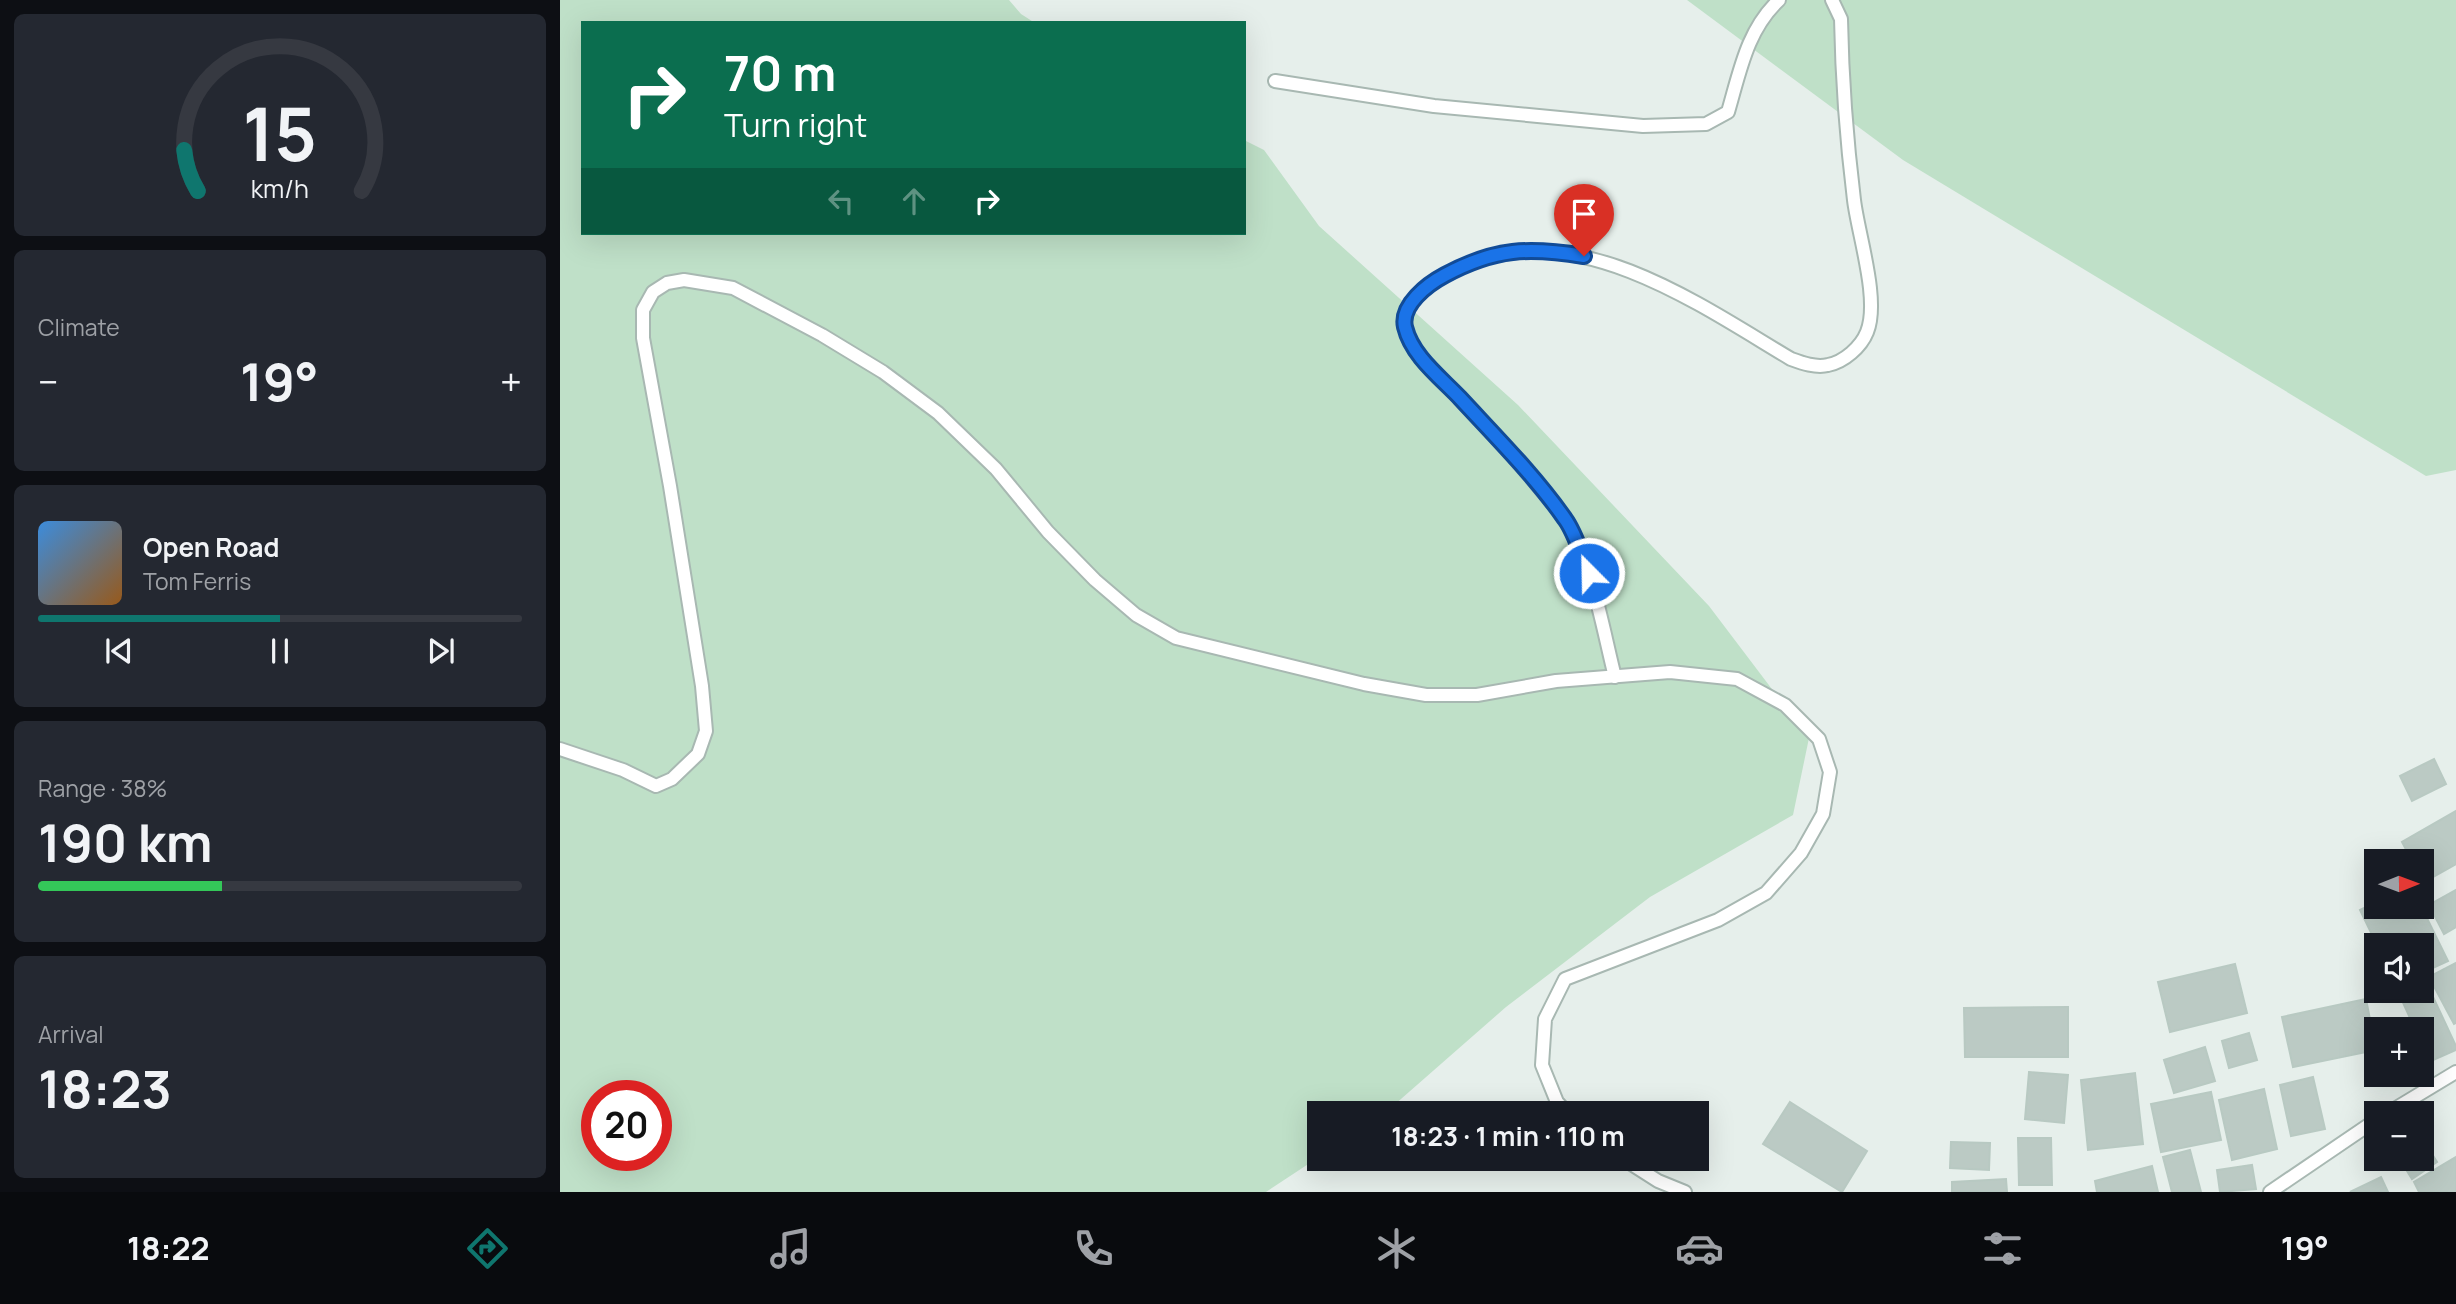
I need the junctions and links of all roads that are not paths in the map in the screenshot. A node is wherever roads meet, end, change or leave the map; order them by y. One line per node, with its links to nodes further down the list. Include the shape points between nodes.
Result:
1 (1779, 0): 3 (lane, via 1764,14 1748,42 1728,112 1706,124 1643,126 1434,106)
2 (1832, 0): 4 (lane, via 1841,19 1854,202 1864,241 1872,315 1867,334 1850,355 1827,366 1791,359 1670,287 1584,256 1551,250 1510,251 1470,262 1432,283 1413,300 1405,317 1405,327 1420,357 1567,521 1589,573)
3 (1275, 81)
4 (1615, 677): 5 (lane, via 1556,681 1477,695 1426,695 1176,638 1136,615 1095,580 986,460 938,413 883,372 733,288 684,280 653,292 643,310 643,338 696,646 706,731 698,754 673,779 656,786); 7 (lane, via 1670,672 1737,679 1786,705 1819,738 1830,772 1823,814 1801,853 1766,893 1718,920 1565,979 1545,1018 1542,1065)
5 (560, 750)
6 (2456, 1072): 8 (lane)
7 (1557, 1101)
8 (2408, 1101)
9 (2364, 1128): 12 (lane)
10 (1642, 1171): 11 (lane)
11 (1685, 1192)
12 (2270, 1192)

